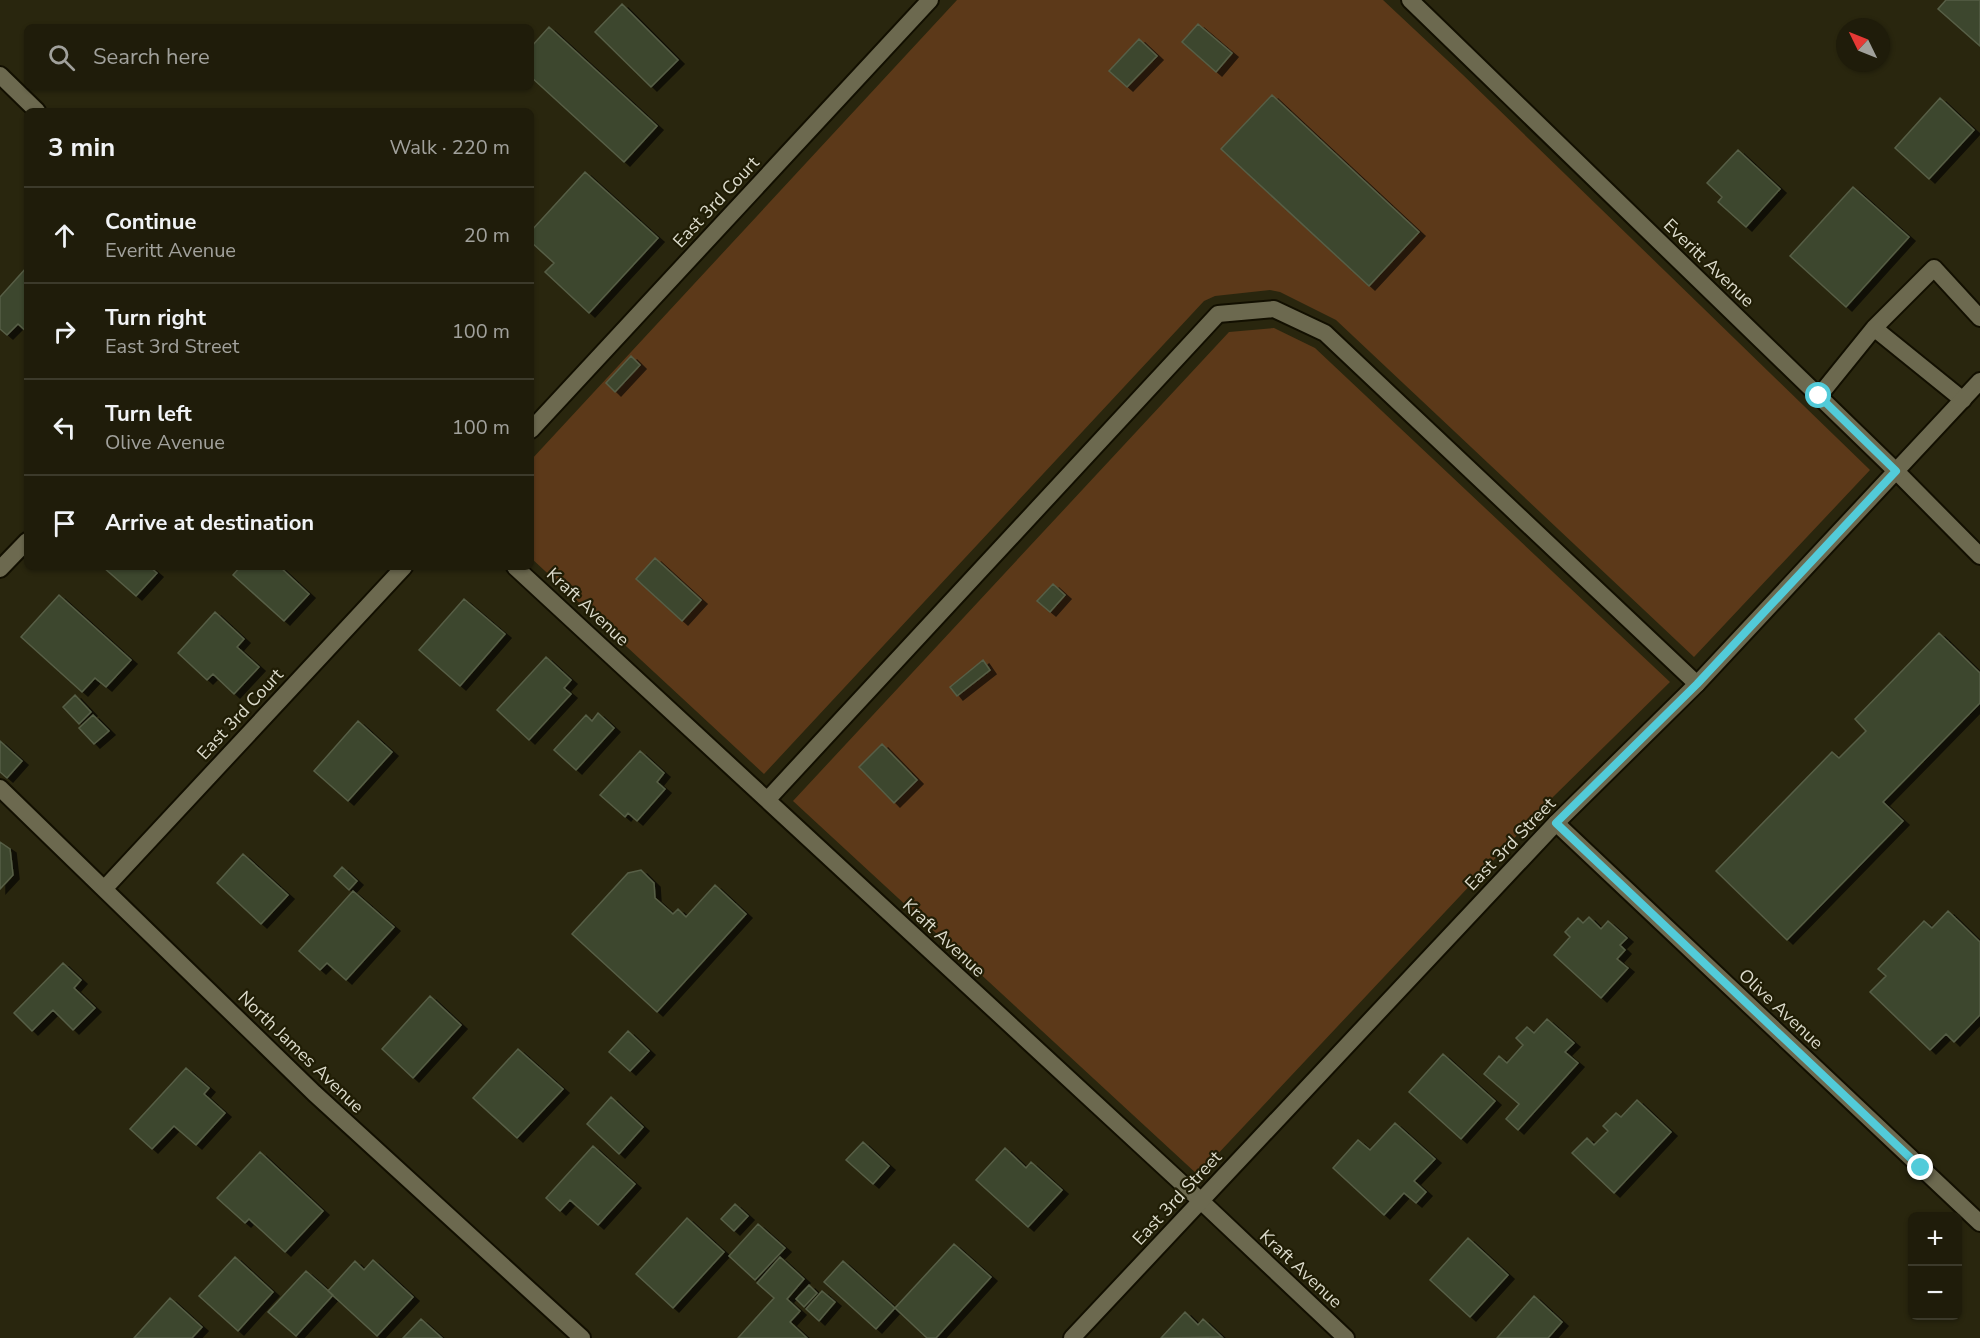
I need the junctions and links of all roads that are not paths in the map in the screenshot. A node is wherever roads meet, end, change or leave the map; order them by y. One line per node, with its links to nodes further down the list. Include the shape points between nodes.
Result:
1 (930, 0): 10 (street, East 3rd Court)
2 (1410, 0): 8 (street, Everitt Avenue)
3 (0, 75): 4 (street)
4 (34, 108)
5 (1980, 318): 6 (street, via 1934,268)
6 (1874, 328): 8 (street); 9 (street)
7 (1980, 381): 9 (street, East 3rd Street)
8 (1819, 396): 11 (street, Everitt Avenue)
9 (1963, 400): 11 (street, East 3rd Street)
10 (534, 427)
11 (1896, 471): 13 (street, Everitt Avenue); 17 (street, East 3rd Street)
12 (24, 544): 14 (street)
13 (1980, 556)
14 (0, 569)
15 (401, 570): 21 (street, East 3rd Court)
16 (518, 570): 19 (street, Kraft Avenue)
17 (1697, 684): 19 (street, via 1325,333 1274,309 1218,314); 20 (street, East 3rd Street)
18 (0, 788): 21 (street, North James Avenue)
19 (767, 800): 22 (street, Kraft Avenue)
20 (1556, 823): 22 (street, East 3rd Street); 23 (street, Olive Avenue)
21 (105, 888): 24 (street, North James Avenue, via 314,1093)
22 (1201, 1201): 25 (street, East 3rd Street); 26 (street, Kraft Avenue)
23 (1980, 1223)
24 (582, 1338)
25 (1072, 1338)
26 (1346, 1338)

